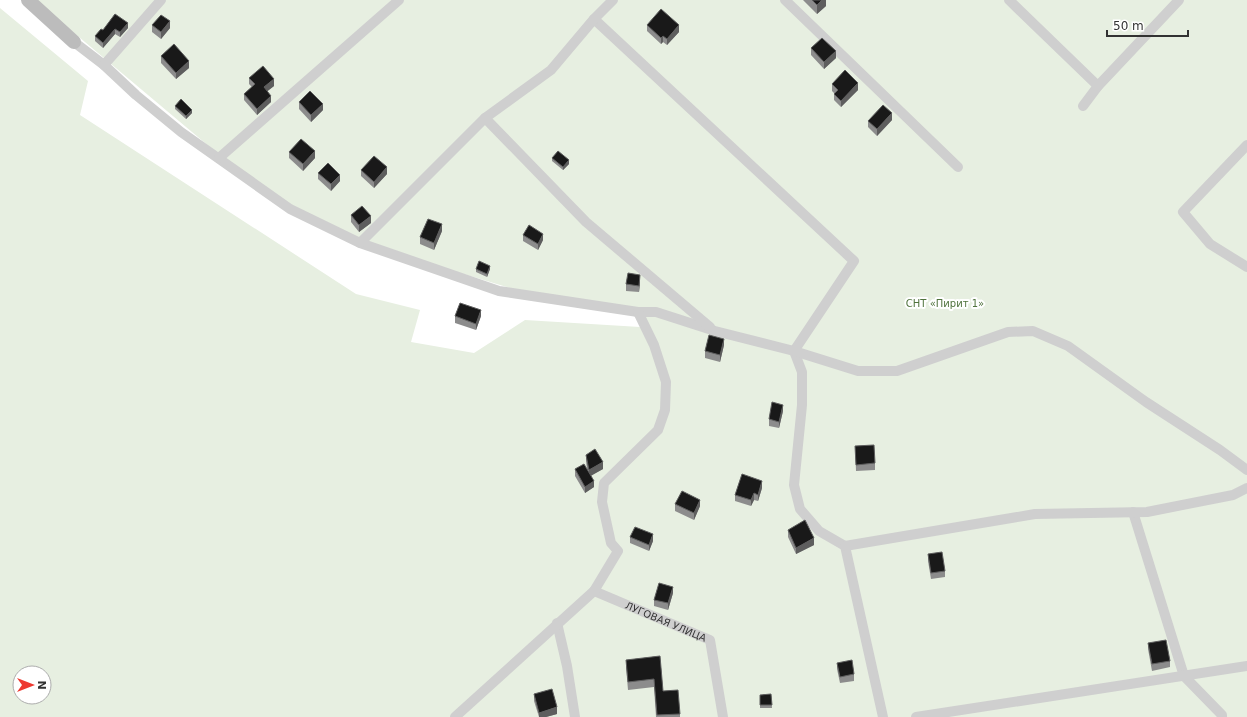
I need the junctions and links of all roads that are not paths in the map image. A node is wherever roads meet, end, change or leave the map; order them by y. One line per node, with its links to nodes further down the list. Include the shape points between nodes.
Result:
1 (28, 0): 9 (street)
2 (161, 0): 10 (street)
3 (399, 0): 15 (street)
4 (613, 0): 8 (street)
5 (785, 0): 16 (street)
6 (1009, 0): 11 (street)
7 (1179, 0): 11 (street)
8 (594, 20): 13 (street, via 551,70); 21 (street, via 854,261)
9 (74, 42): 10 (street)
10 (104, 64): 15 (street, via 136,95 181,132)
11 (1098, 86): 12 (street)
12 (1083, 106)
13 (485, 118): 17 (street); 20 (street, via 586,222)
14 (1247, 145): 18 (street, via 1183,212 1210,244)
15 (219, 158): 17 (street, via 290,209)
16 (958, 167)
17 (360, 242): 19 (street, via 499,291)
18 (1247, 268)
19 (638, 312): 20 (street, via 656,312); 26 (street, via 654,345 666,382 665,410 658,430 604,483 602,502 611,543 618,551)
20 (715, 331): 21 (street)
21 (794, 351): 22 (street, via 858,370 897,371 1008,332 1032,331 1068,346); 25 (street, via 802,372 802,405 794,485 798,503 800,509 819,530)
22 (1247, 470)
23 (1247, 488): 24 (street, via 1232,495 1147,512)
24 (1133, 512): 25 (street, via 1035,514); 29 (street)
25 (845, 546): 33 (street)
26 (594, 591): 27 (street); 32 (street, ЛУГОВАЯ УЛИЦА, via 710,640)
27 (557, 623): 30 (street); 31 (street)
28 (1247, 666): 29 (street)
29 (1184, 676): 34 (street); 35 (street)
30 (455, 717)
31 (575, 717)
32 (723, 717)
33 (883, 717)
34 (916, 717)
35 (1222, 717)

